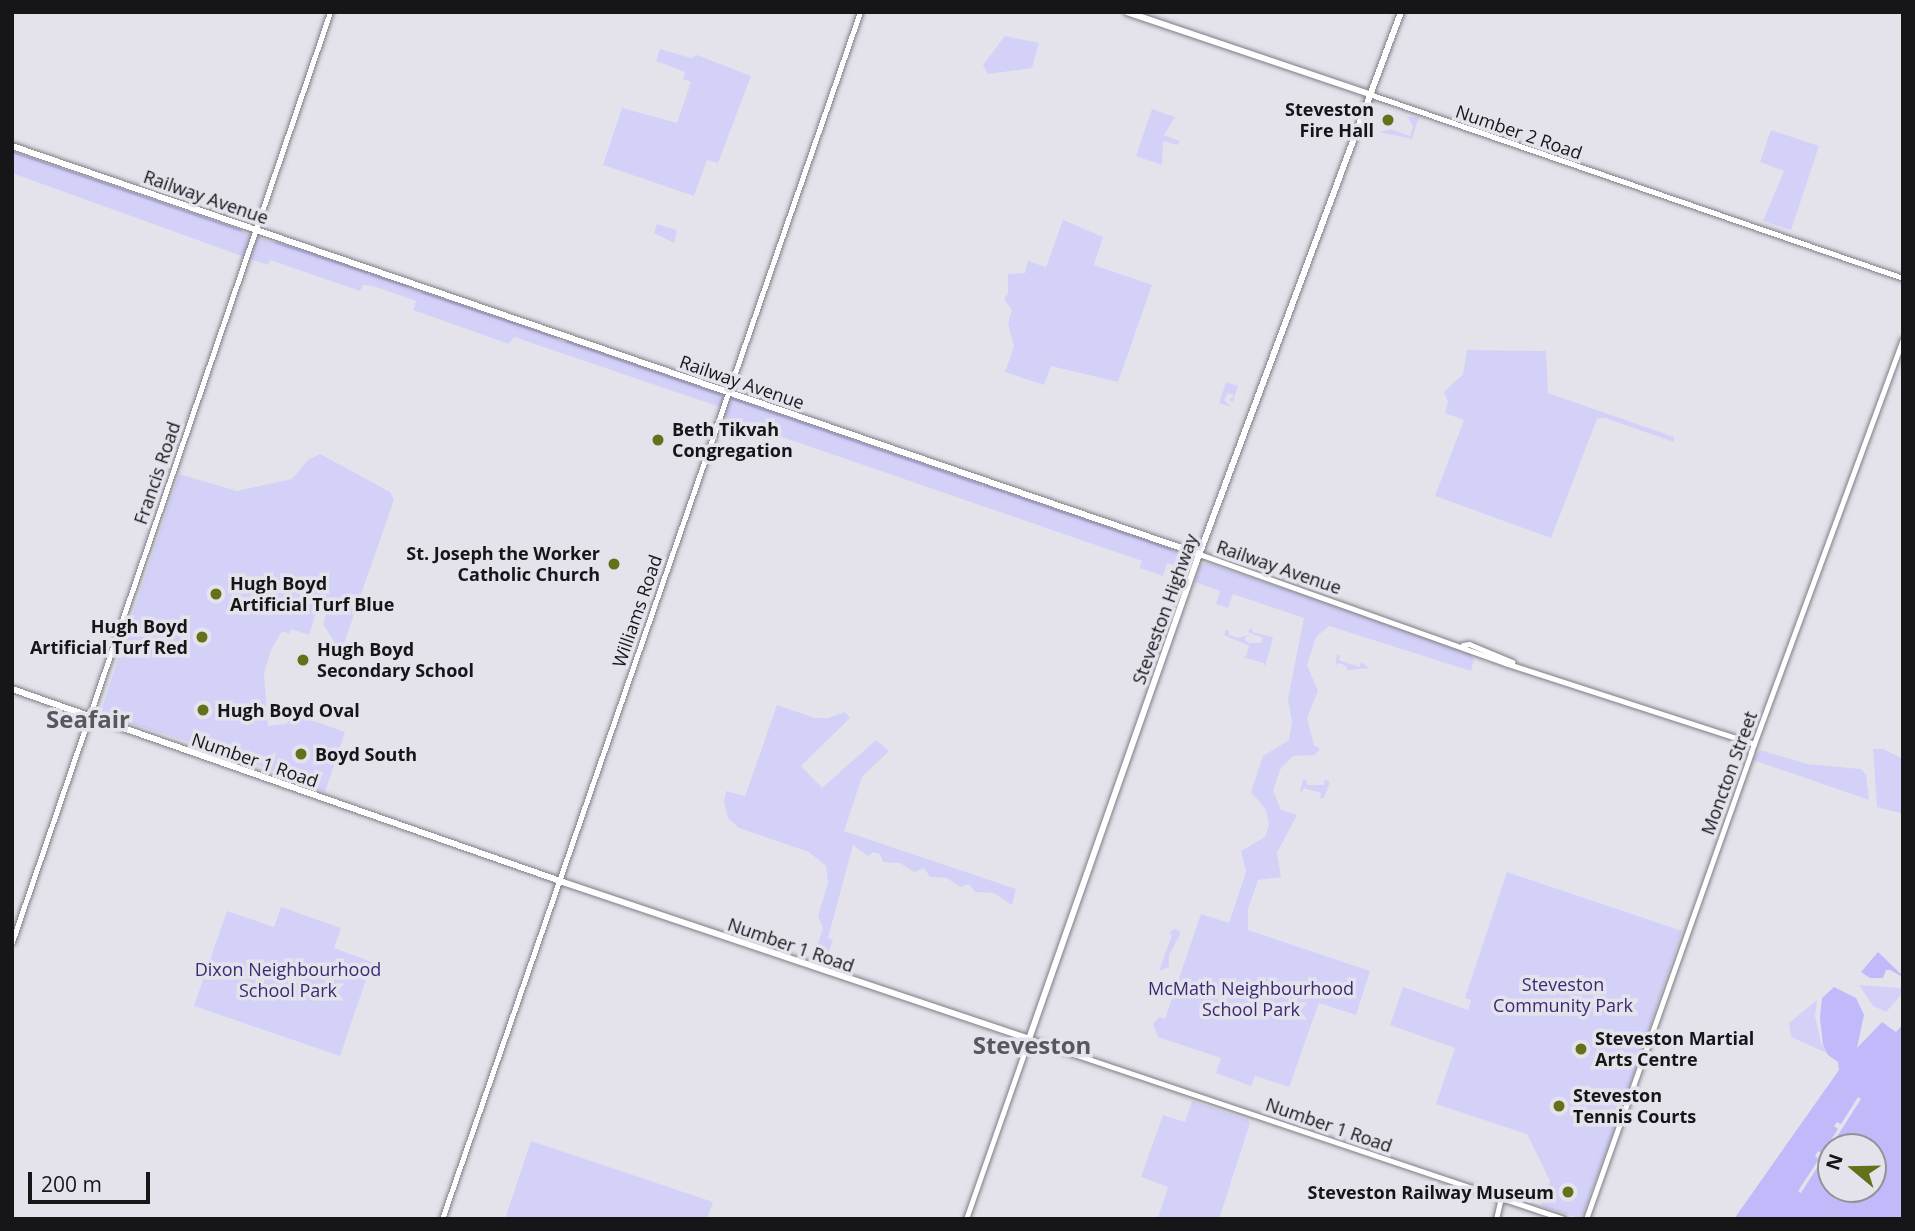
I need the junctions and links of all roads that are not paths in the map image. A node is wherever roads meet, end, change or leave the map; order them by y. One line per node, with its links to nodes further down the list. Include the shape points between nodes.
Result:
1 (330, 12): 7 (street, Francis Road)
2 (860, 12): 10 (street, Williams Road)
3 (1127, 12): 5 (main road, Number 2 Road)
4 (1401, 12): 5 (main road, Steveston Highway)
5 (1372, 95): 8 (street, Number 2 Road); 11 (main road, Steveston Highway)
6 (12, 146): 7 (main road, Railway Avenue)
7 (254, 229): 10 (main road, Railway Avenue); 13 (street, Francis Road)
8 (1903, 278)
9 (1903, 339): 14 (street, Moncton Street)
10 (728, 392): 11 (main road, Railway Avenue); 15 (street, Williams Road)
11 (1199, 554): 14 (street, Railway Avenue); 17 (main road, Steveston Highway)
12 (12, 689): 13 (main road, Number 1 Road)
13 (90, 718): 15 (main road, Number 1 Road); 16 (street, Francis Road)
14 (1754, 744): 23 (street, Moncton Street)
15 (558, 880): 17 (main road, Number 1 Road); 19 (street, Williams Road)
16 (12, 942)
17 (1029, 1039): 18 (street, Number 1 Road); 20 (street, Steveston Highway)
18 (1501, 1197): 21 (street); 22 (street, Number 1 Road)
19 (442, 1219)
20 (966, 1219)
21 (1496, 1219)
22 (1564, 1219)
23 (1586, 1219)

